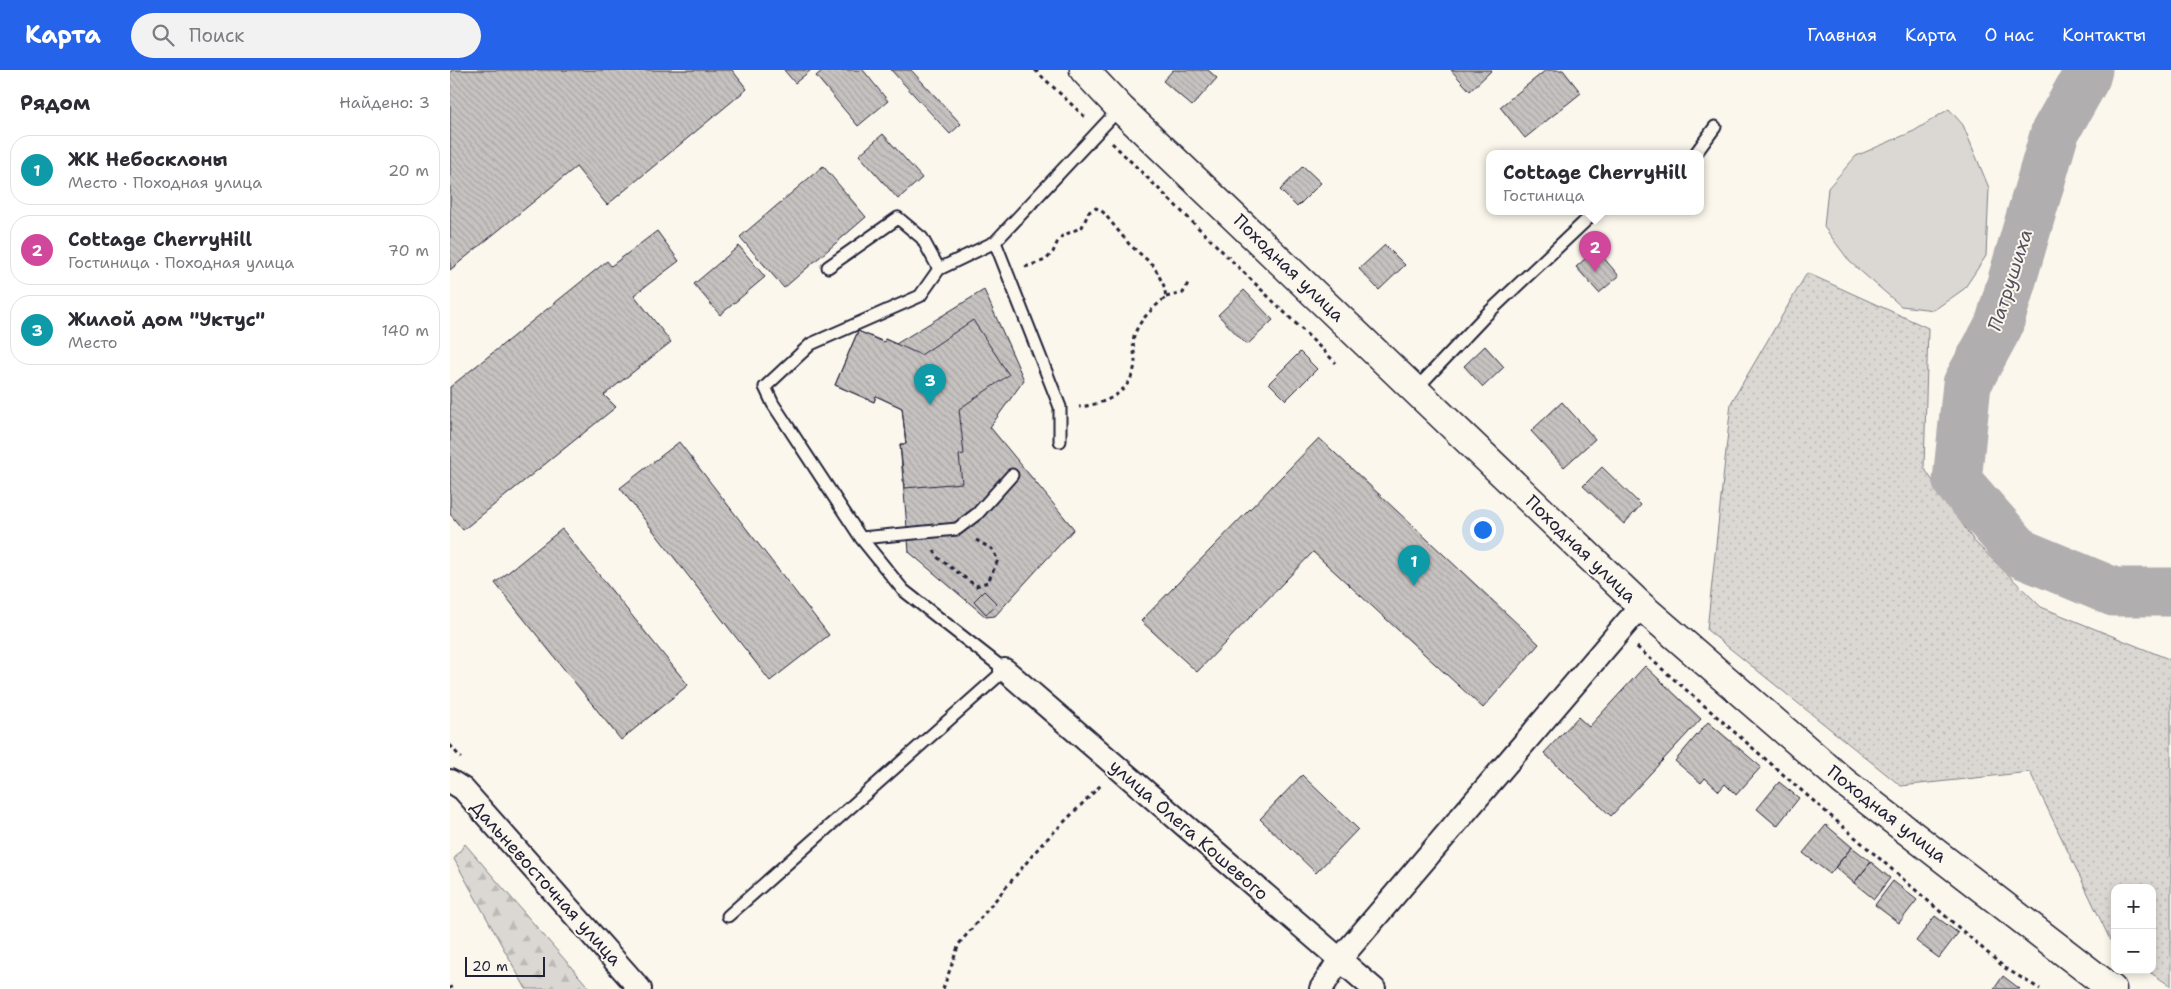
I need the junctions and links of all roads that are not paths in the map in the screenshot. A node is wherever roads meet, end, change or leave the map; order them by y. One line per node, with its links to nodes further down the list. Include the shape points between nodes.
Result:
1 (1084, 70): 2 (main road, Походная улица)
2 (1120, 108): 6 (lane); 9 (main road, Походная улица)
3 (1714, 127): 4 (lane)
4 (1698, 150)
5 (1592, 215): 9 (lane, via 1486,315)
6 (995, 242): 8 (lane); 10 (lane, via 1060,407)
7 (828, 267): 8 (lane, via 898,218 922,238)
8 (939, 269): 12 (lane, via 920,296 811,344 765,388)
9 (1416, 390): 13 (main road, Походная улица)
10 (1060, 441)
11 (1012, 475): 12 (lane, via 978,513 957,529)
12 (861, 538): 14 (lane, via 904,590)
13 (1641, 606): 17 (street); 21 (main road, Походная улица, via 1844,782)
14 (1005, 670): 16 (lane); 17 (street, улица Олега Кошевого)
15 (450, 781): 18 (street, Дальневосточная улица, via 463,789)
16 (728, 916)
17 (1340, 959): 19 (street); 20 (street, улица Олега Кошевого)
18 (640, 989)
19 (1321, 989)
20 (1374, 989)
21 (2112, 989)

